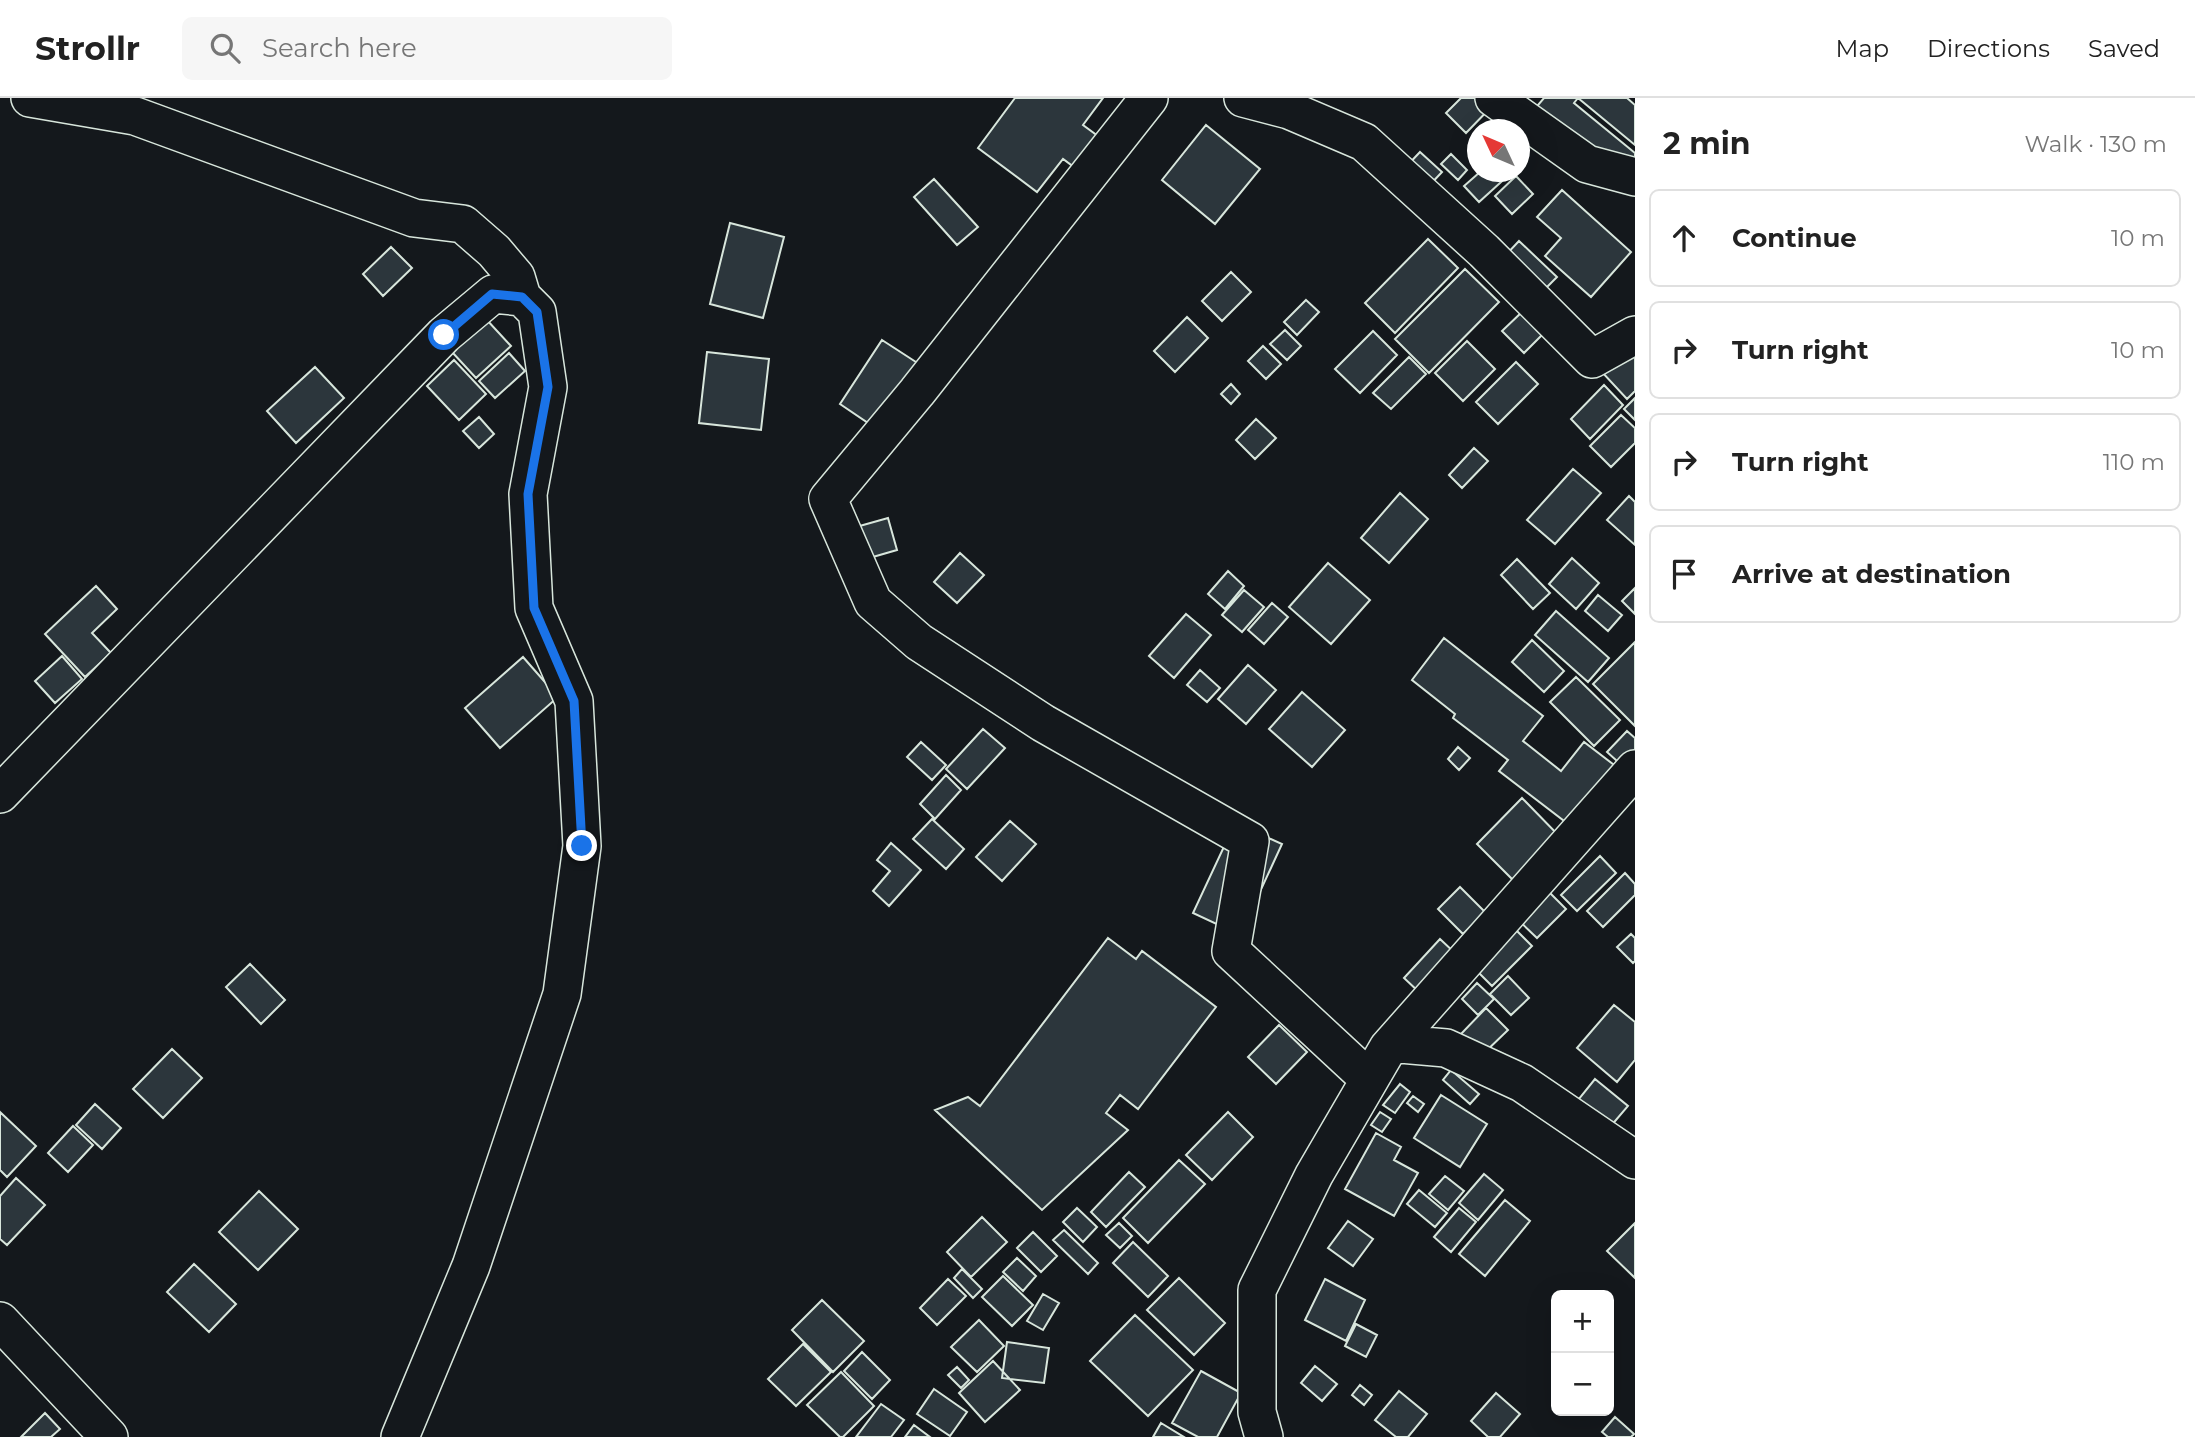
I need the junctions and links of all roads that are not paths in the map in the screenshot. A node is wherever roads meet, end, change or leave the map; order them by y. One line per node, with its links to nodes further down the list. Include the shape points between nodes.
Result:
1 (30, 98): 6 (street, via 135,116 414,218 463,223 516,277)
2 (1149, 98): 11 (street, via 828,499 873,602 919,642 1042,723 1250,841 1231,951)
3 (1243, 98): 7 (street, via 1289,110 1364,142 1484,251 1592,359)
4 (1494, 98): 5 (street, via 1587,164)
5 (1635, 177)
6 (522, 297): 9 (street, via 492,294 444,335); 15 (street, via 537,312 548,387 528,494 534,608 574,701 582,846 562,994 471,1266)
7 (1635, 335)
8 (1635, 769): 10 (street)
9 (0, 794)
10 (1388, 1048): 11 (street); 12 (street, via 1400,1044 1446,1048 1522,1083)
11 (1369, 1079): 16 (street, via 1297,1207 1257,1290 1257,1412)
12 (1635, 1160)
13 (0, 1321): 14 (street)
14 (109, 1437)
15 (401, 1437)
16 (1264, 1437)

